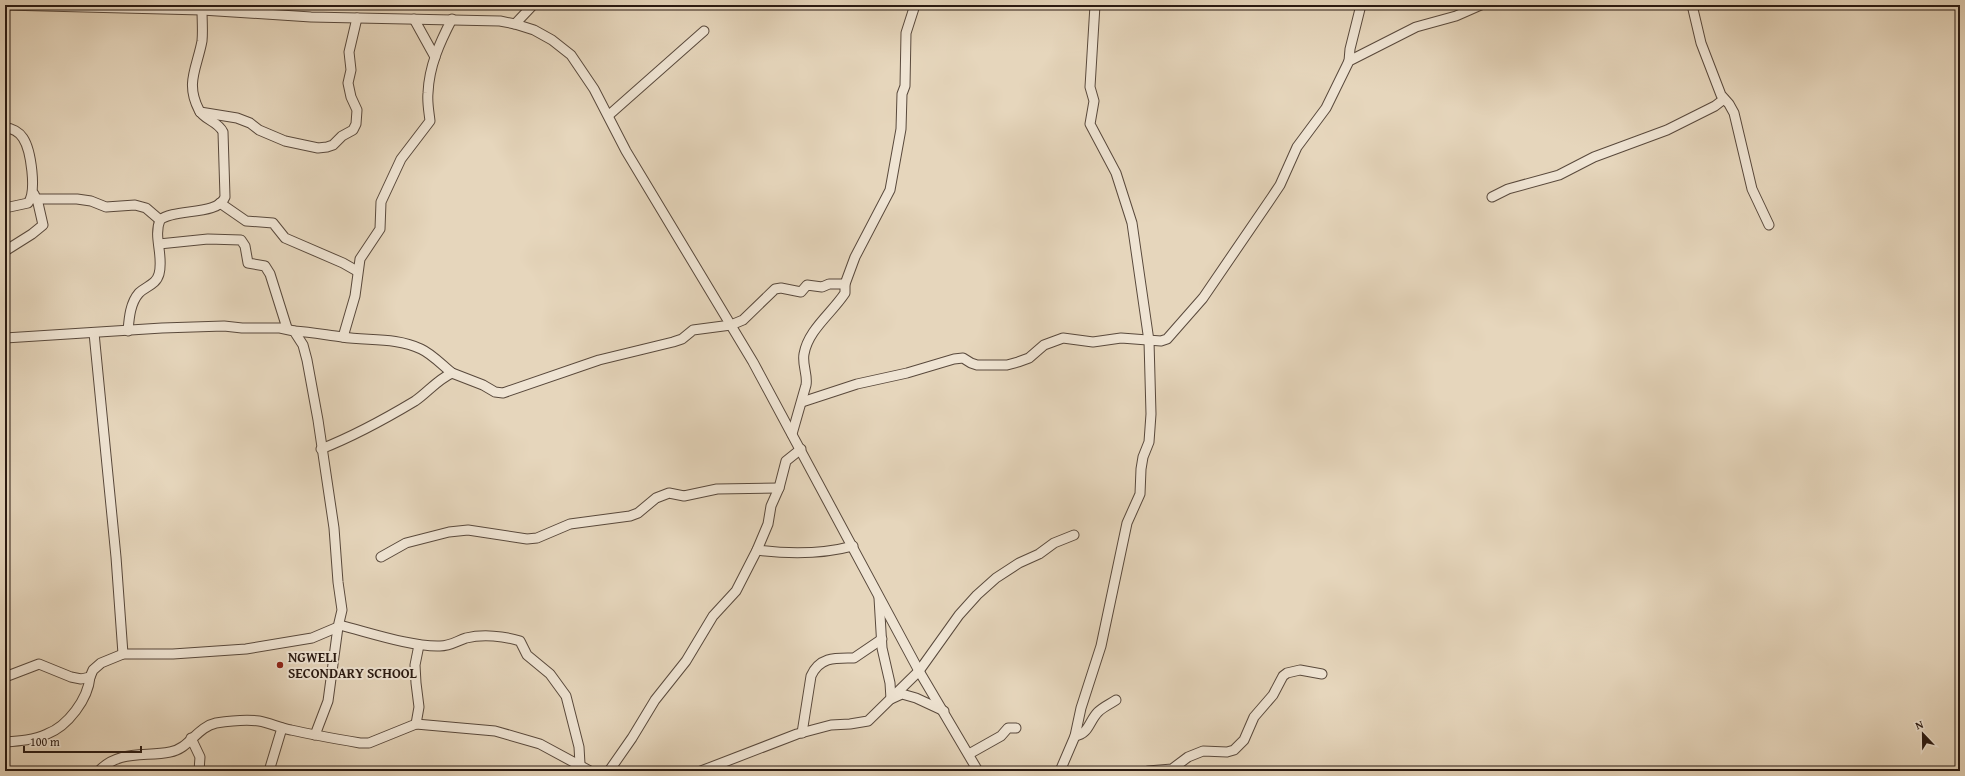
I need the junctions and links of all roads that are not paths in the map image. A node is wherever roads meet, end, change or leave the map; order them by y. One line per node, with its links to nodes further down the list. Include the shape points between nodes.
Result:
1 (5, 5): 8 (street)
2 (533, 5): 12 (street)
3 (915, 5): 29 (street, via 906,33 901,129 890,190 855,257)
4 (1095, 5): 36 (street, via 1090,87 1094,101 1090,124 1116,173 1132,223)
5 (1362, 5): 15 (street)
6 (1480, 5): 15 (street, via 1456,16 1416,27)
7 (1692, 5): 16 (street, via 1700,43)
8 (202, 10): 9 (street); 17 (street, via 202,41 191,83)
9 (358, 18): 10 (street); 17 (street, via 349,52 351,70 348,83 357,110 356,124 353,130 333,144 318,148 285,141 237,118)
10 (414, 19): 11 (street); 14 (street)
11 (452, 19): 12 (street); 14 (street)
12 (515, 24): 18 (street, via 534,30 571,55)
13 (704, 31): 18 (street)
14 (435, 57): 28 (street, via 427,95 430,121 401,159 382,202 380,229 362,255)
15 (1349, 61): 36 (street, via 1326,108 1297,147 1280,185 1202,298 1167,339)
16 (1724, 99): 21 (street, via 1667,130 1594,157 1559,175 1508,189); 25 (street, via 1734,113 1754,195)
17 (200, 112): 22 (street, via 223,132 225,197)
18 (609, 114): 30 (street, via 626,151)
19 (5, 128): 20 (street, via 17,131 25,142)
20 (34, 196): 23 (street, via 28,203); 24 (street, via 91,201 106,208 135,205 146,208); 27 (street, via 43,225)
21 (1492, 197)
22 (220, 203): 24 (street, via 200,210 169,215); 28 (street, via 246,221 273,223 285,238 343,262)
23 (5, 208)
24 (160, 220): 26 (street)
25 (1769, 225)
26 (159, 244): 31 (street, via 208,239 241,240 245,246 248,263 265,266 270,274); 32 (street, via 158,277 135,299)
27 (5, 250)
28 (357, 271): 34 (street, via 355,296)
29 (845, 284): 30 (street, via 829,284 822,287 807,285 801,292 775,289 747,317); 38 (street, via 845,293 808,339 804,355 807,379)
30 (731, 325): 37 (street, via 693,330 682,339 673,342 599,360 503,393 494,392); 39 (street)
31 (291, 329): 32 (street, via 208,326); 34 (street); 40 (street, via 303,345 307,360)
32 (128, 331): 33 (street)
33 (94, 333): 35 (street); 51 (street)
34 (343, 337): 37 (street, via 379,340 419,348 428,352)
35 (5, 338)
36 (1149, 340): 38 (street, via 1121,338 1093,342 1063,338 1044,345 1029,358 1007,365 977,365 963,358 954,359 857,384); 64 (street, via 1151,414 1149,442 1141,469 1140,494 1127,523 1101,646 1081,708)
37 (452, 373): 40 (street, via 435,383 416,400 340,442)
38 (802, 402): 39 (street)
39 (792, 434): 41 (street)
40 (321, 449): 48 (street, via 334,528 342,610)
41 (801, 449): 42 (street, via 786,461); 44 (street)
42 (779, 488): 45 (street); 46 (street, via 717,489 684,496 668,493 630,516 570,524 537,538 515,538 461,530 406,543)
43 (1074, 534): 52 (street, via 996,578 959,615)
44 (853, 546): 45 (street, via 785,553); 47 (street)
45 (757, 550): 73 (street, via 736,591 712,616 686,661 656,700)
46 (381, 557)
47 (879, 593): 49 (street); 52 (street)
48 (338, 626): 50 (street); 51 (street, via 312,638 246,648 173,654); 63 (street, via 328,701)
49 (882, 639): 56 (street); 62 (street, via 854,658 834,657 815,669 811,676)
50 (419, 645): 59 (street, via 415,665 419,707); 68 (street, via 441,646 454,644 466,638 490,636 520,641 527,655 550,674 566,696 579,747)
51 (123, 654): 55 (street, via 101,663)
52 (919, 671): 56 (street); 58 (street)
53 (1322, 674): 78 (street, via 1300,670 1283,676 1273,695 1254,717 1244,740 1234,750 1203,751 1188,757 1172,769)
54 (5, 677): 55 (street, via 39,664 71,677)
55 (90, 677): 66 (street, via 89,686 77,709 63,723 48,734 23,741)
56 (891, 699): 58 (street, via 902,694); 62 (street, via 868,720)
57 (1116, 700): 64 (street, via 1099,711 1088,729)
58 (944, 711): 67 (street)
59 (416, 724): 63 (street, via 369,743); 68 (street, via 495,731 540,744)
60 (282, 728): 63 (street); 65 (street, via 259,721 239,720 214,724 200,730); 71 (street)
61 (1016, 728): 67 (street, via 1008,728 1001,736)
62 (802, 732): 75 (street)
63 (315, 735)
64 (1075, 736): 77 (street)
65 (192, 738): 69 (street, via 171,752 131,755 106,763); 70 (street, via 200,757)
66 (5, 742)
67 (969, 754): 76 (street)
68 (580, 764): 72 (street)
69 (99, 771)
70 (199, 771)
71 (269, 771)
72 (590, 771)
73 (609, 771): 74 (street)
74 (616, 771)
75 (701, 771)
76 (978, 771)
77 (1060, 771)
78 (1148, 771)

